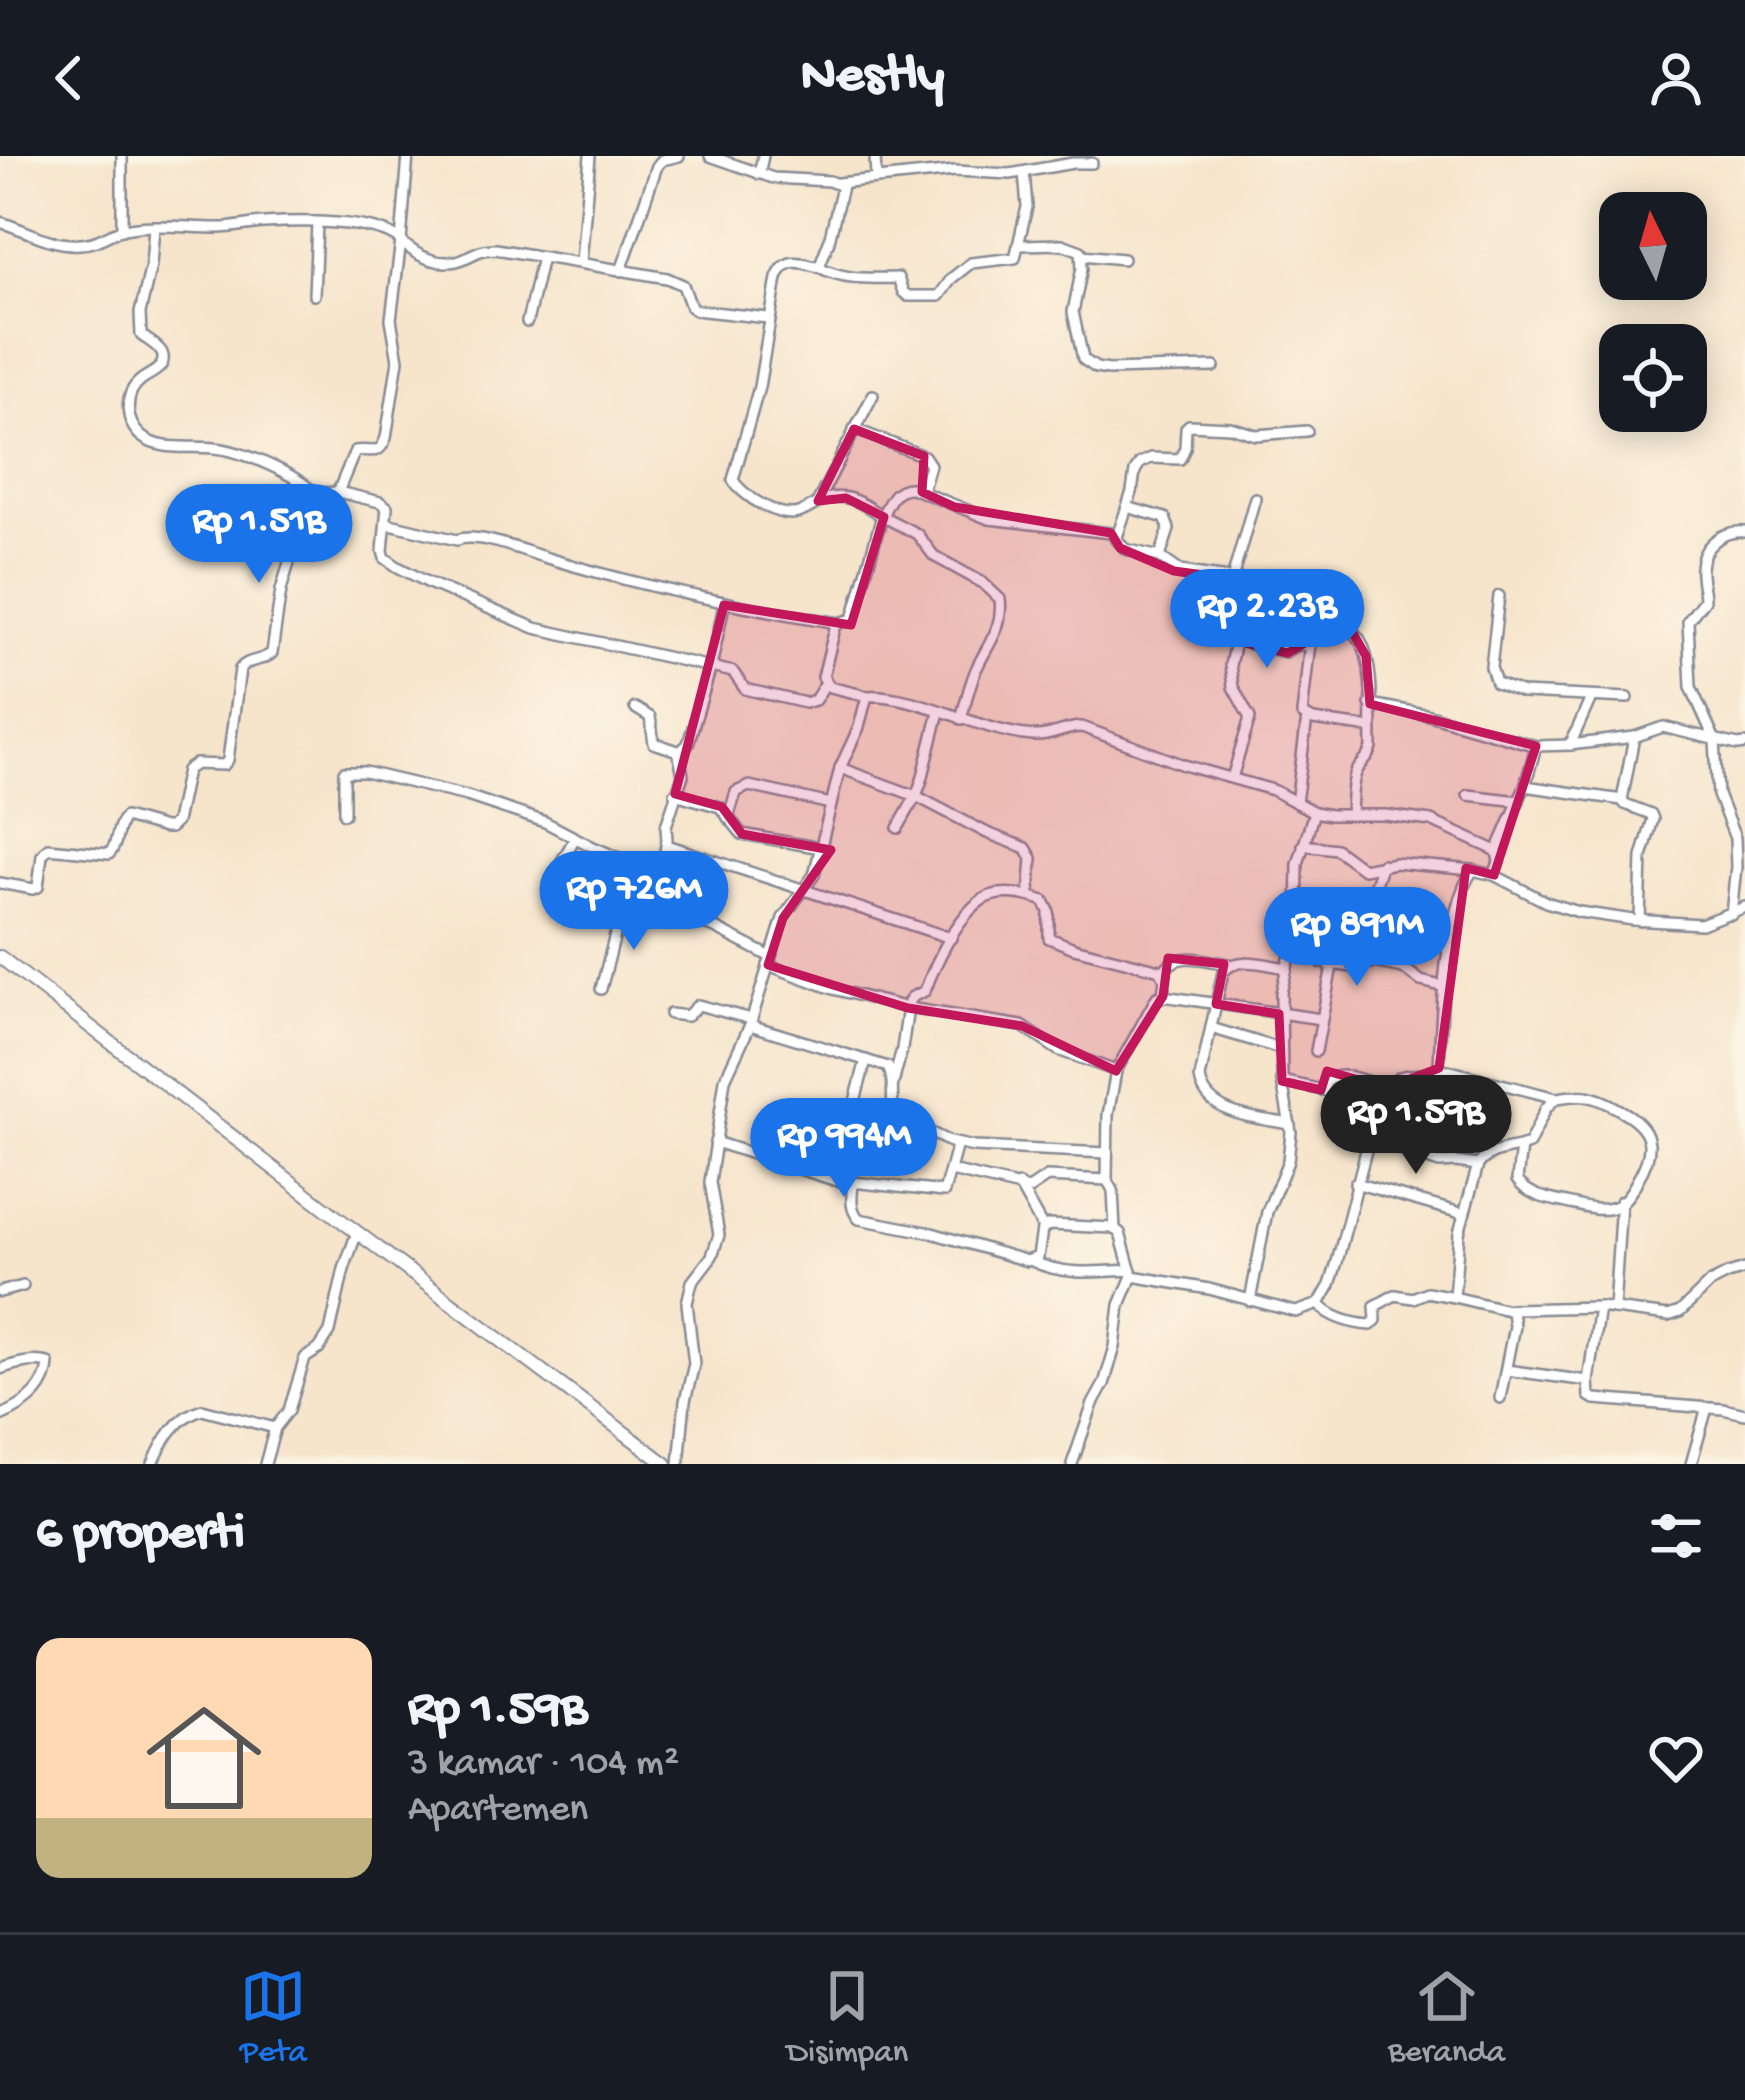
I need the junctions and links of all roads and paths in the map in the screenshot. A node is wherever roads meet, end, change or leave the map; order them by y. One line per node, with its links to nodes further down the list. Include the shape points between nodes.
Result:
1 (122, 156): 19 (street)
2 (408, 156): 20 (street)
3 (590, 156): 25 (street)
4 (646, 156): 10 (street)
5 (679, 156): 10 (street)
6 (710, 156): 13 (street)
7 (763, 156): 13 (street)
8 (875, 156): 14 (street)
9 (1072, 159): 11 (street); 12 (street)
10 (662, 160): 27 (street)
11 (1092, 164)
12 (1024, 172): 14 (street); 21 (street)
13 (759, 174): 15 (street)
14 (876, 179): 15 (street)
15 (838, 183): 26 (street, via 842,193)
16 (0, 222): 19 (street, via 79,244)
17 (317, 224): 18 (street); 20 (street); 28 (street)
18 (154, 227): 19 (street); 37 (street, via 139,323 163,362 133,390 134,428 153,442 237,453)
19 (122, 230)
20 (401, 241): 23 (street, via 446,262 488,248); 36 (street, via 391,319 398,360 386,438 378,451 355,451)
21 (1020, 245): 22 (street, via 1071,245); 26 (street, via 1011,260 971,263 936,297 908,296 898,278 844,277)
22 (1082, 255): 24 (street); 31 (street, via 1073,312 1088,365)
23 (542, 257): 25 (street); 30 (street)
24 (1123, 259)
25 (581, 262): 27 (street)
26 (819, 267): 29 (street, via 784,264)
27 (621, 271): 29 (street, via 677,280 695,310)
28 (314, 295)
29 (768, 318): 39 (street, via 735,486 788,514)
30 (527, 322)
31 (1214, 367)
32 (873, 395): 33 (street)
33 (854, 429): 35 (street, via 923,456 930,465); 39 (street)
34 (1307, 431): 40 (street, via 1256,436 1189,425 1180,459 1140,464)
35 (922, 492): 41 (street, via 901,488); 44 (street, via 989,519 1111,533)
36 (338, 493): 37 (street); 42 (street, via 380,502)
37 (316, 494): 96 (street, via 306,503 287,568 272,653 240,669 228,760 188,770 170,828 125,818 109,854 48,848 38,887)
38 (1255, 498): 46 (street)
39 (818, 501): 41 (street, via 846,498)
40 (1127, 507): 44 (street); 45 (street, via 1165,518)
41 (882, 516): 52 (street, via 853,619); 64 (street, via 1000,596 998,629)
42 (386, 523): 49 (street, via 491,542); 55 (street, via 385,557 429,583 536,628)
43 (1745, 532): 67 (street, via 1720,537 1704,553 1704,600 1688,621 1691,687)
44 (1116, 540): 45 (street)
45 (1160, 557): 46 (street, via 1180,572)
46 (1232, 579): 47 (street)
47 (1247, 581): 50 (street); 51 (street, via 1311,587)
48 (1499, 596): 58 (street, via 1493,680 1522,693)
49 (724, 605): 52 (street); 55 (street)
50 (1241, 610): 51 (street); 53 (street)
51 (1312, 618): 54 (street); 60 (street, via 1360,639)
52 (839, 623): 56 (street)
53 (1234, 640): 54 (street, via 1286,652); 73 (street, via 1233,687 1250,718)
54 (1309, 645): 63 (street, via 1301,706)
55 (711, 667): 56 (street, via 733,672 745,689 806,703); 71 (street)
56 (825, 684): 57 (street)
57 (867, 696): 62 (street); 72 (street)
58 (1591, 698): 59 (street); 68 (street)
59 (1628, 698)
60 (1370, 704): 65 (street); 70 (street)
61 (635, 708): 71 (street, via 650,717 654,743)
62 (939, 712): 64 (street); 77 (street)
63 (1307, 718): 65 (street); 80 (street)
64 (961, 719): 73 (street, via 1034,736 1082,727)
65 (1371, 728): 84 (street)
66 (1634, 737): 67 (street, via 1663,727); 68 (street); 78 (street)
67 (1714, 740): 69 (street); 102 (street, via 1718,795 1737,854)
68 (1570, 745): 70 (street)
69 (1745, 745)
70 (1535, 746): 74 (street)
71 (680, 753): 75 (street)
72 (840, 768): 77 (street); 81 (street)
73 (1232, 778): 80 (street)
74 (1525, 786): 78 (street); 79 (street)
75 (675, 794): 85 (street, via 720,807); 88 (street)
76 (1468, 795): 79 (street)
77 (916, 796): 86 (street); 98 (street, via 1026,848)
78 (1622, 800): 103 (street, via 1653,819 1642,857)
79 (1519, 801): 91 (street)
80 (1296, 803): 82 (street)
81 (831, 804): 85 (street, via 749,786 736,792); 90 (street)
82 (1314, 812): 84 (street); 89 (street)
83 (344, 814): 87 (street, via 344,772 365,772 467,796)
84 (1351, 815): 91 (street, via 1431,821)
85 (728, 818): 90 (street, via 742,834)
86 (898, 829)
87 (575, 838): 94 (street); 99 (street, via 560,875)
88 (667, 845): 94 (street); 97 (street)
89 (1303, 845): 92 (street, via 1336,849 1359,868); 104 (street)
90 (821, 848): 97 (street)
91 (1497, 851): 95 (street)
92 (1382, 864): 93 (street); 106 (street, via 1371,917)
93 (1473, 870): 95 (street); 106 (street, via 1462,886)
94 (658, 874): 101 (street)
95 (1495, 875): 103 (street, via 1546,902)
96 (0, 883)
97 (803, 890): 105 (street); 108 (street, via 783,918)
98 (1029, 896): 105 (street, via 979,902); 112 (street, via 1048,907 1052,940)
99 (623, 904): 101 (street); 114 (street)
100 (1745, 907): 102 (street)
101 (646, 910): 108 (street, via 713,927)
102 (1731, 914): 103 (street, via 1701,924)
103 (1640, 921)
104 (1297, 925): 110 (street, via 1318,928 1316,958); 111 (street)
105 (951, 938): 117 (street)
106 (1450, 949): 113 (street)
107 (0, 957): 153 (main road)
108 (770, 961): 117 (street, via 833,989); 121 (street)
109 (1229, 964): 111 (street); 112 (street, via 1178,958); 116 (street)
110 (1332, 966): 113 (street, via 1374,962); 120 (street)
111 (1287, 968): 119 (street)
112 (1163, 971): 115 (street)
113 (1445, 987): 126 (street)
114 (601, 989)
115 (1163, 996): 116 (street); 127 (street)
116 (1216, 1004): 119 (street); 122 (street)
117 (908, 1008): 127 (street, via 1022,1026 1058,1050); 129 (street)
118 (670, 1014): 121 (street, via 682,1018 698,1005)
119 (1280, 1014): 120 (street); 123 (street)
120 (1322, 1019): 124 (street)
121 (751, 1022): 125 (street); 138 (street, via 727,1070)
122 (1211, 1028): 123 (street); 136 (street, via 1202,1091 1240,1114)
123 (1281, 1049): 128 (street)
124 (1316, 1051)
125 (866, 1060): 129 (street, via 888,1067); 134 (street)
126 (1439, 1068): 130 (street, via 1397,1077); 132 (street)
127 (1116, 1071): 141 (street)
128 (1282, 1081): 131 (street); 136 (street)
129 (893, 1084): 135 (street)
130 (1387, 1088): 131 (street, via 1333,1076); 133 (street)
131 (1322, 1090): 133 (street)
132 (1556, 1098): 140 (street); 149 (street, via 1585,1096 1641,1121 1647,1165)
133 (1381, 1103): 137 (street)
134 (854, 1109): 135 (street); 144 (street)
135 (894, 1120): 139 (street)
136 (1290, 1124): 160 (street, via 1288,1161 1267,1212)
137 (1369, 1139): 142 (street, via 1439,1163); 147 (street)
138 (715, 1142): 144 (street); 176 (street, via 710,1182 719,1235 686,1304 693,1371)
139 (957, 1144): 141 (street); 143 (street)
140 (1521, 1147): 142 (street); 149 (street, via 1518,1184 1536,1195 1597,1209)
141 (1107, 1153): 145 (street)
142 (1478, 1165): 150 (street)
143 (950, 1172): 146 (street, via 940,1192); 148 (street)
144 (834, 1180): 146 (street)
145 (1107, 1180): 148 (street, via 1047,1177 1033,1188); 152 (street)
146 (853, 1183): 154 (street, via 859,1219)
147 (1355, 1183): 150 (street); 161 (street)
148 (1019, 1185): 151 (street)
149 (1621, 1201): 164 (street)
150 (1464, 1214): 159 (street)
151 (1043, 1228): 152 (street); 154 (street)
152 (1115, 1230): 156 (street)
153 (357, 1232): 172 (street, via 330,1332 305,1358 288,1414); 175 (main road)
154 (1033, 1261): 156 (street)
155 (1745, 1269): 164 (street, via 1709,1283 1676,1314)
156 (1132, 1273): 160 (street); 177 (street, via 1106,1378)
157 (23, 1286): 158 (street)
158 (0, 1292)
159 (1454, 1297): 161 (street, via 1391,1296 1376,1306 1375,1323 1365,1325); 163 (street)
160 (1250, 1301): 161 (street, via 1297,1312)
161 (1319, 1304)
162 (1599, 1307): 163 (street); 164 (street); 167 (street)
163 (1510, 1309): 166 (street)
164 (1614, 1309)
165 (0, 1369): 171 (street, via 49,1365 38,1390)
166 (1506, 1370): 167 (street); 168 (street)
167 (1588, 1381): 169 (street, via 1594,1399)
168 (1501, 1398)
169 (1707, 1408): 170 (street); 178 (street)
170 (1745, 1414)
171 (0, 1416)
172 (275, 1428): 173 (street, via 202,1408 171,1431); 174 (street)
173 (153, 1464)
174 (265, 1464)
175 (666, 1464)
176 (679, 1464)
177 (1072, 1464)
178 (1691, 1464)

